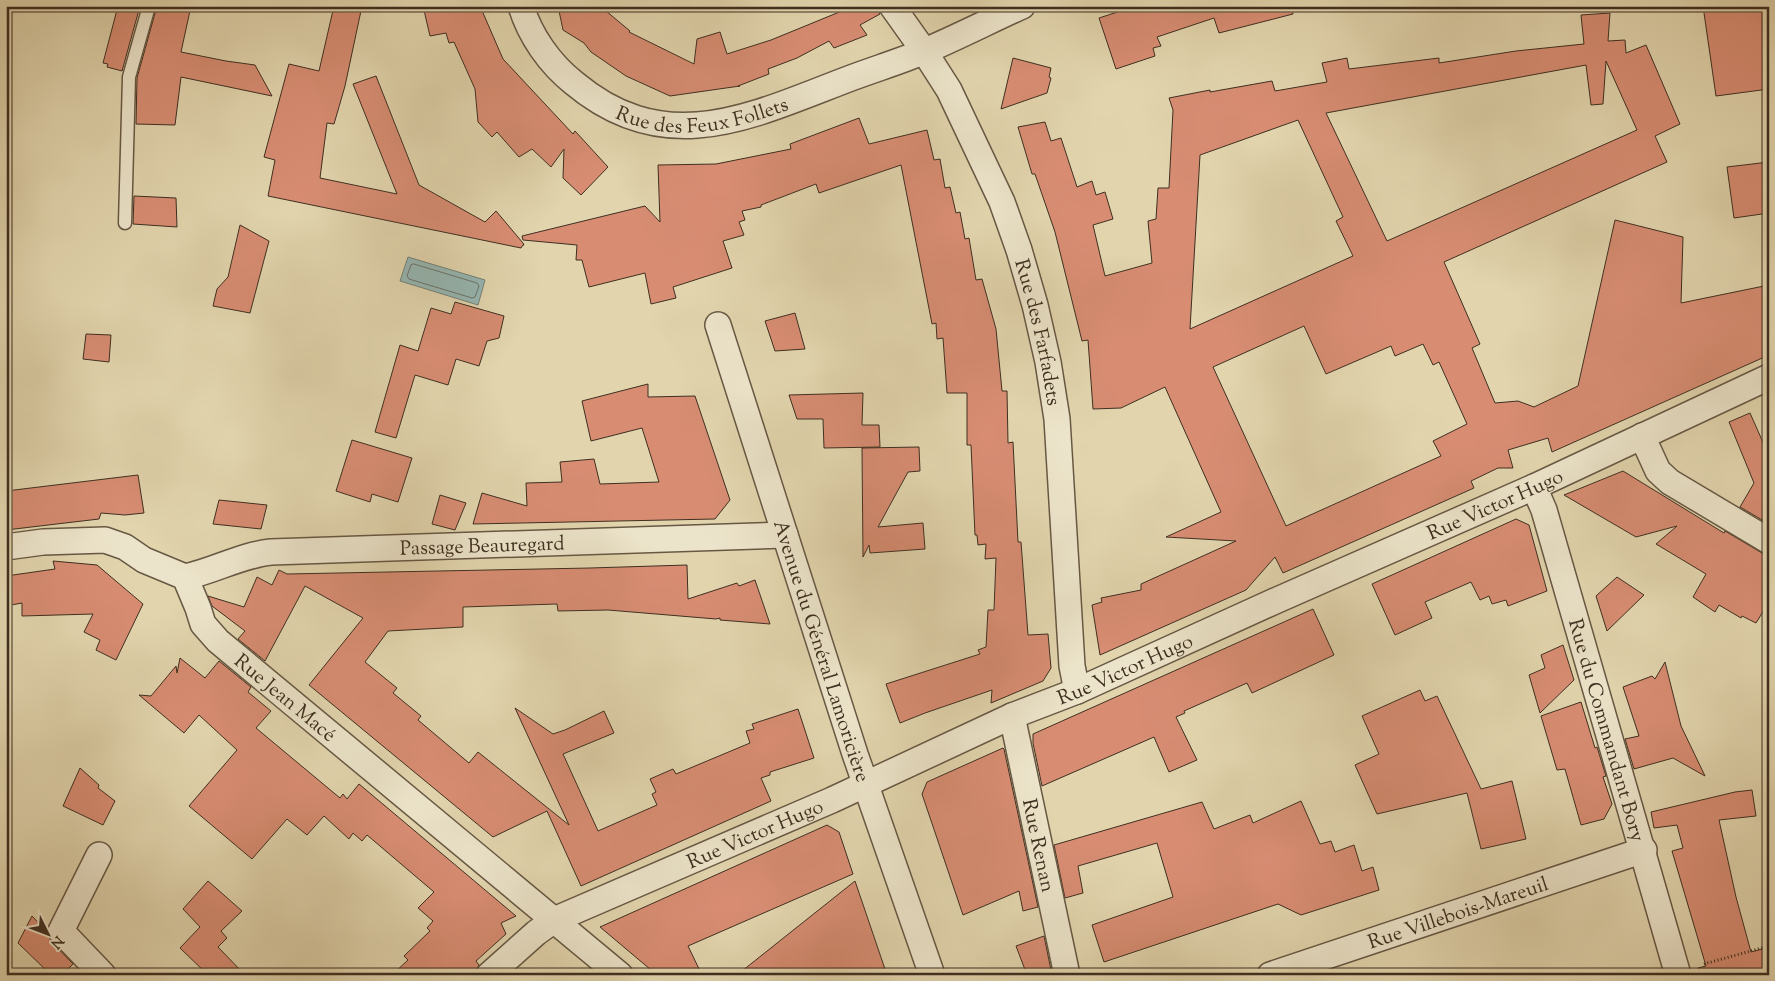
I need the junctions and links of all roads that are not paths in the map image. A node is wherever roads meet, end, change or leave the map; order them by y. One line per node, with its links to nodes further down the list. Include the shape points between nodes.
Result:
1 (149, 6): 6 (lane, via 129,77)
2 (521, 6): 5 (street, Rue des Feux Follets, via 548,57 586,94 634,118 660,124 712,125 739,120)
3 (892, 6): 5 (street, Rue des Farfadets)
4 (1022, 6): 5 (street, Rue des Feux Follets)
5 (924, 51): 15 (street, Rue des Farfadets, via 949,90 1002,202 1035,305 1057,420 1072,666)
6 (125, 223)
7 (718, 325): 11 (street, Avenue du Général Lamoricière)
8 (1769, 377): 9 (street, Rue Victor Hugo)
9 (1642, 436): 10 (street, Rue Victor Hugo); 12 (street, via 1658,471 1670,482)
10 (1534, 487): 15 (street, Rue Victor Hugo); 18 (street, Rue du Commandant Bory, via 1544,510)
11 (785, 535): 14 (street, Passage Beauregard, via 271,552); 17 (street, Avenue du Général Lamoricière)
12 (1769, 541)
13 (6, 548): 14 (street, via 43,542 105,540)
14 (185, 577): 20 (street, Rue Jean Macé, via 203,624 218,641)
15 (1077, 691): 16 (street, Rue Victor Hugo)
16 (1012, 716): 17 (street, Rue Victor Hugo); 26 (street, Rue Renan)
17 (866, 784): 20 (street, Rue Victor Hugo); 25 (street, Avenue du Général Lamoricière)
18 (1644, 850): 21 (street, Rue du Commandant Bory); 27 (street, Rue Villebois-Mareuil)
19 (99, 855): 22 (street, via 61,931)
20 (554, 920): 23 (street, Rue Victor Hugo); 24 (street, Rue Jean Macé)
21 (1689, 970)
22 (104, 975)
23 (489, 975)
24 (620, 975)
25 (932, 975)
26 (1067, 975)
27 (1270, 975)

